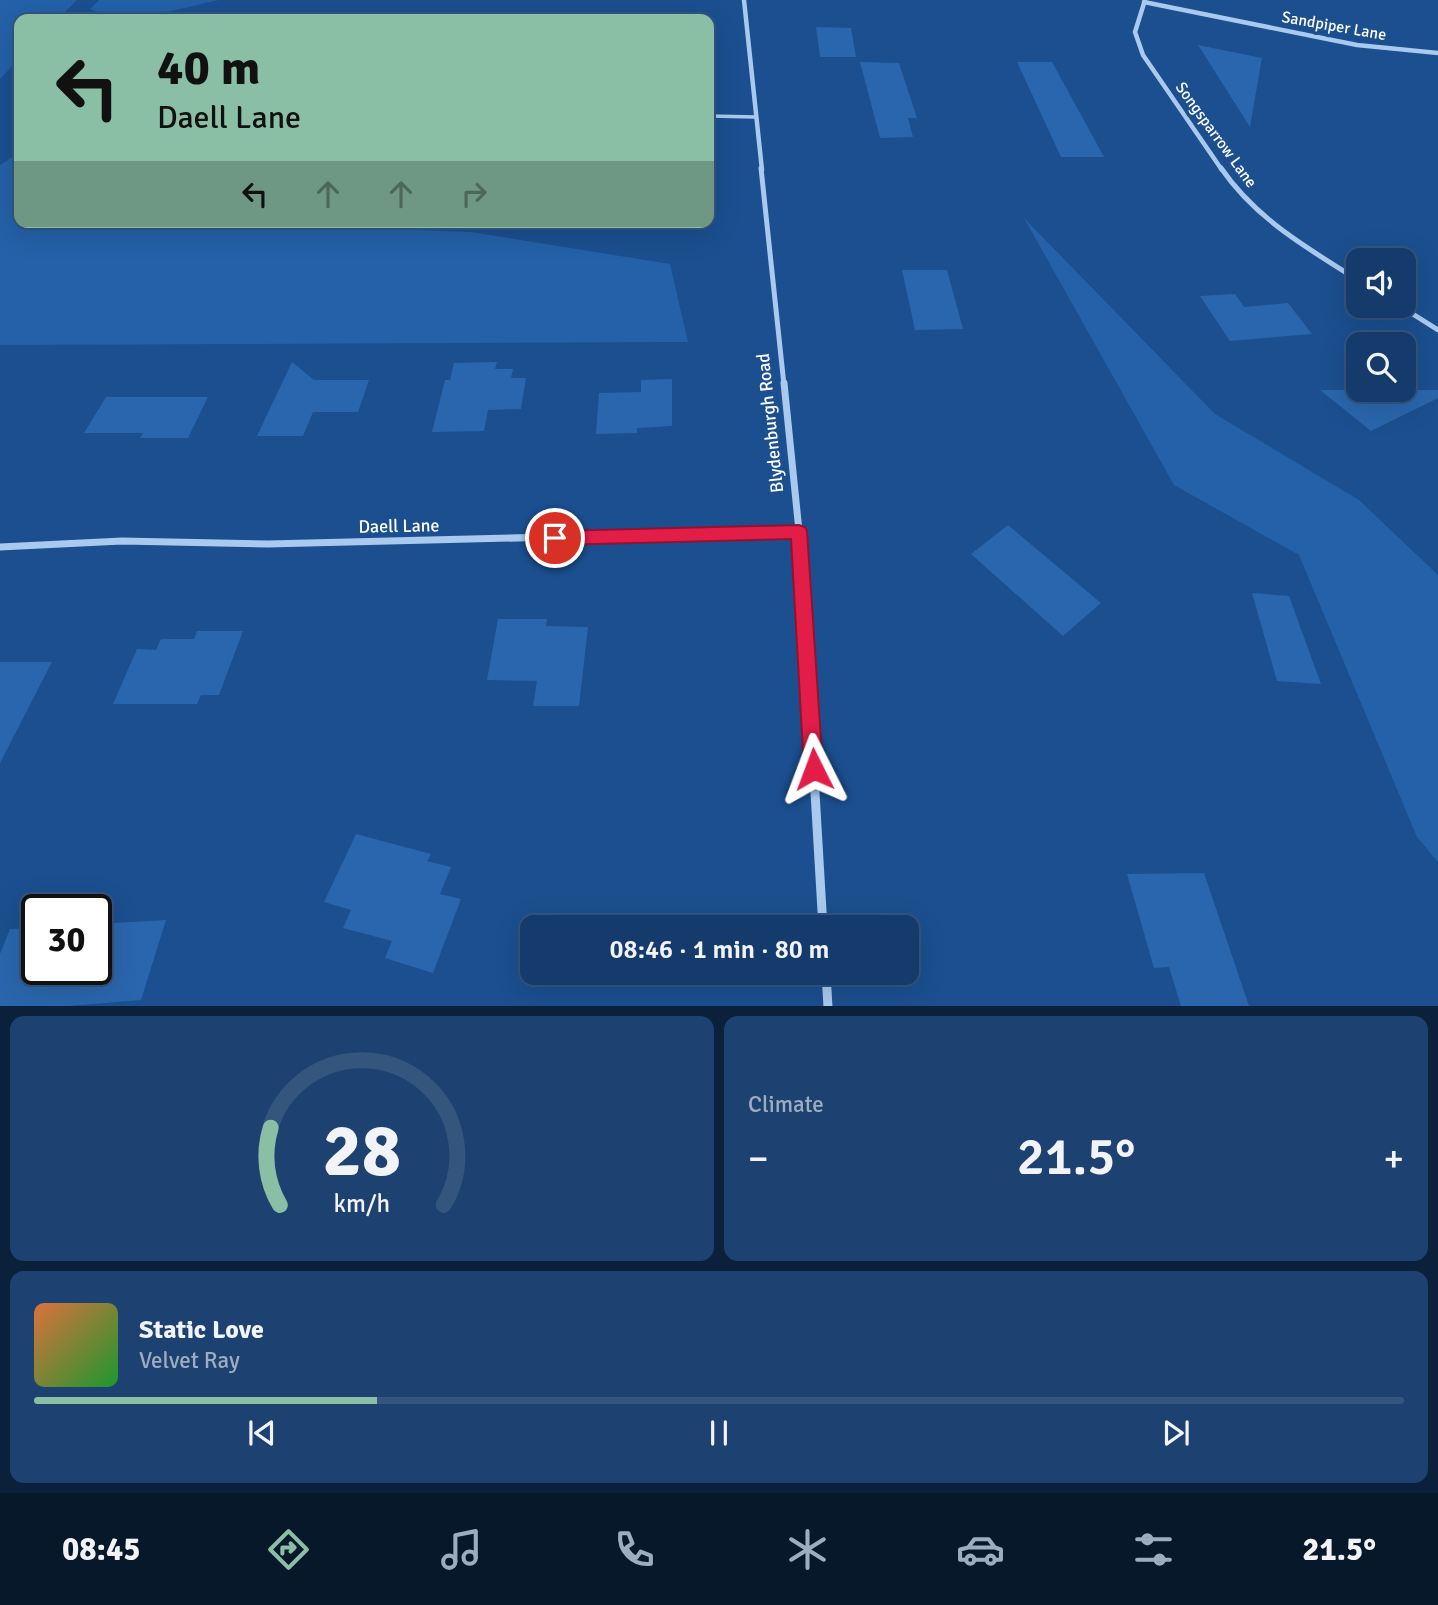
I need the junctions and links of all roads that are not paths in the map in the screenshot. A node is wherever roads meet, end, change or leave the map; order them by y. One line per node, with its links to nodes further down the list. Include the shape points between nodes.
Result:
1 (744, 0): 5 (street, Blydenburgh Road)
2 (1145, 1): 3 (street, Sandpiper Lane, via 1357,44); 6 (street, Songsparrow Lane, via 1135,32 1143,55 1239,194 1287,236)
3 (1438, 53)
4 (714, 116): 5 (lane)
5 (756, 117): 9 (street, Blydenburgh Road)
6 (1346, 273)
7 (1416, 316): 8 (street)
8 (1438, 330)
9 (799, 531): 10 (street, Daell Lane, via 296,544 122,541); 11 (street, Blydenburgh Road)
10 (0, 547)
11 (822, 915)
12 (827, 985): 13 (street)
13 (828, 1006)

